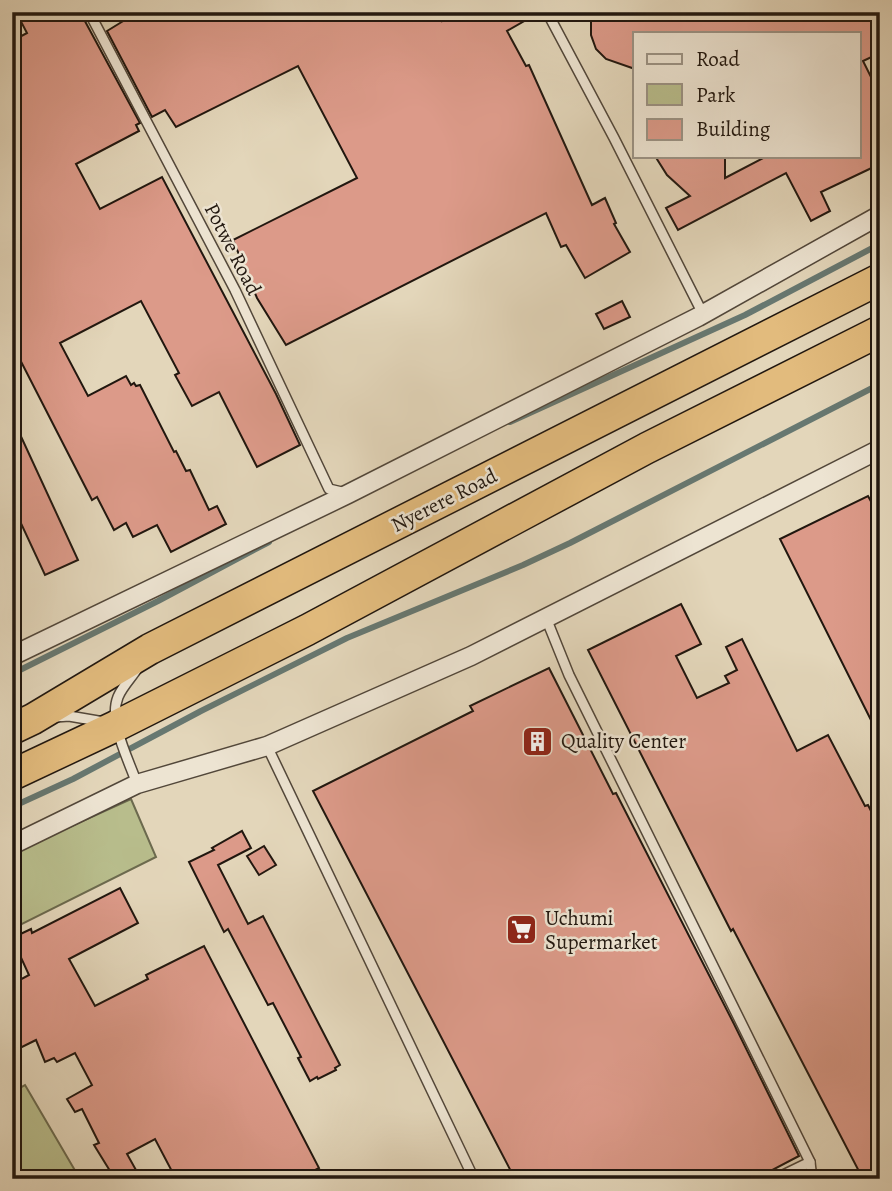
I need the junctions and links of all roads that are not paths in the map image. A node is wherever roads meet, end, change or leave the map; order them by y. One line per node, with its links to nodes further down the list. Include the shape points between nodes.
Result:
1 (89, 12): 8 (lane, Potwe Road, via 235,290 329,489)
2 (547, 12): 5 (lane)
3 (880, 215): 5 (street)
4 (880, 279): 10 (highway, Nyerere Road)
5 (703, 314): 8 (street)
6 (880, 331): 13 (highway)
7 (880, 449): 9 (street)
8 (348, 494): 11 (street)
9 (546, 618): 14 (street); 18 (lane, via 569,675)
10 (150, 649): 12 (highway, Nyerere Road); 13 (lane, via 118,697)
11 (12, 656)
12 (22, 724): 13 (lane, via 69,716)
13 (116, 726): 15 (highway); 16 (lane)
14 (267, 746): 16 (street); 19 (lane)
15 (12, 775)
16 (137, 784): 17 (street)
17 (12, 845)
18 (810, 1162): 20 (lane); 21 (lane)
19 (474, 1179)
20 (775, 1179)
21 (813, 1179)

